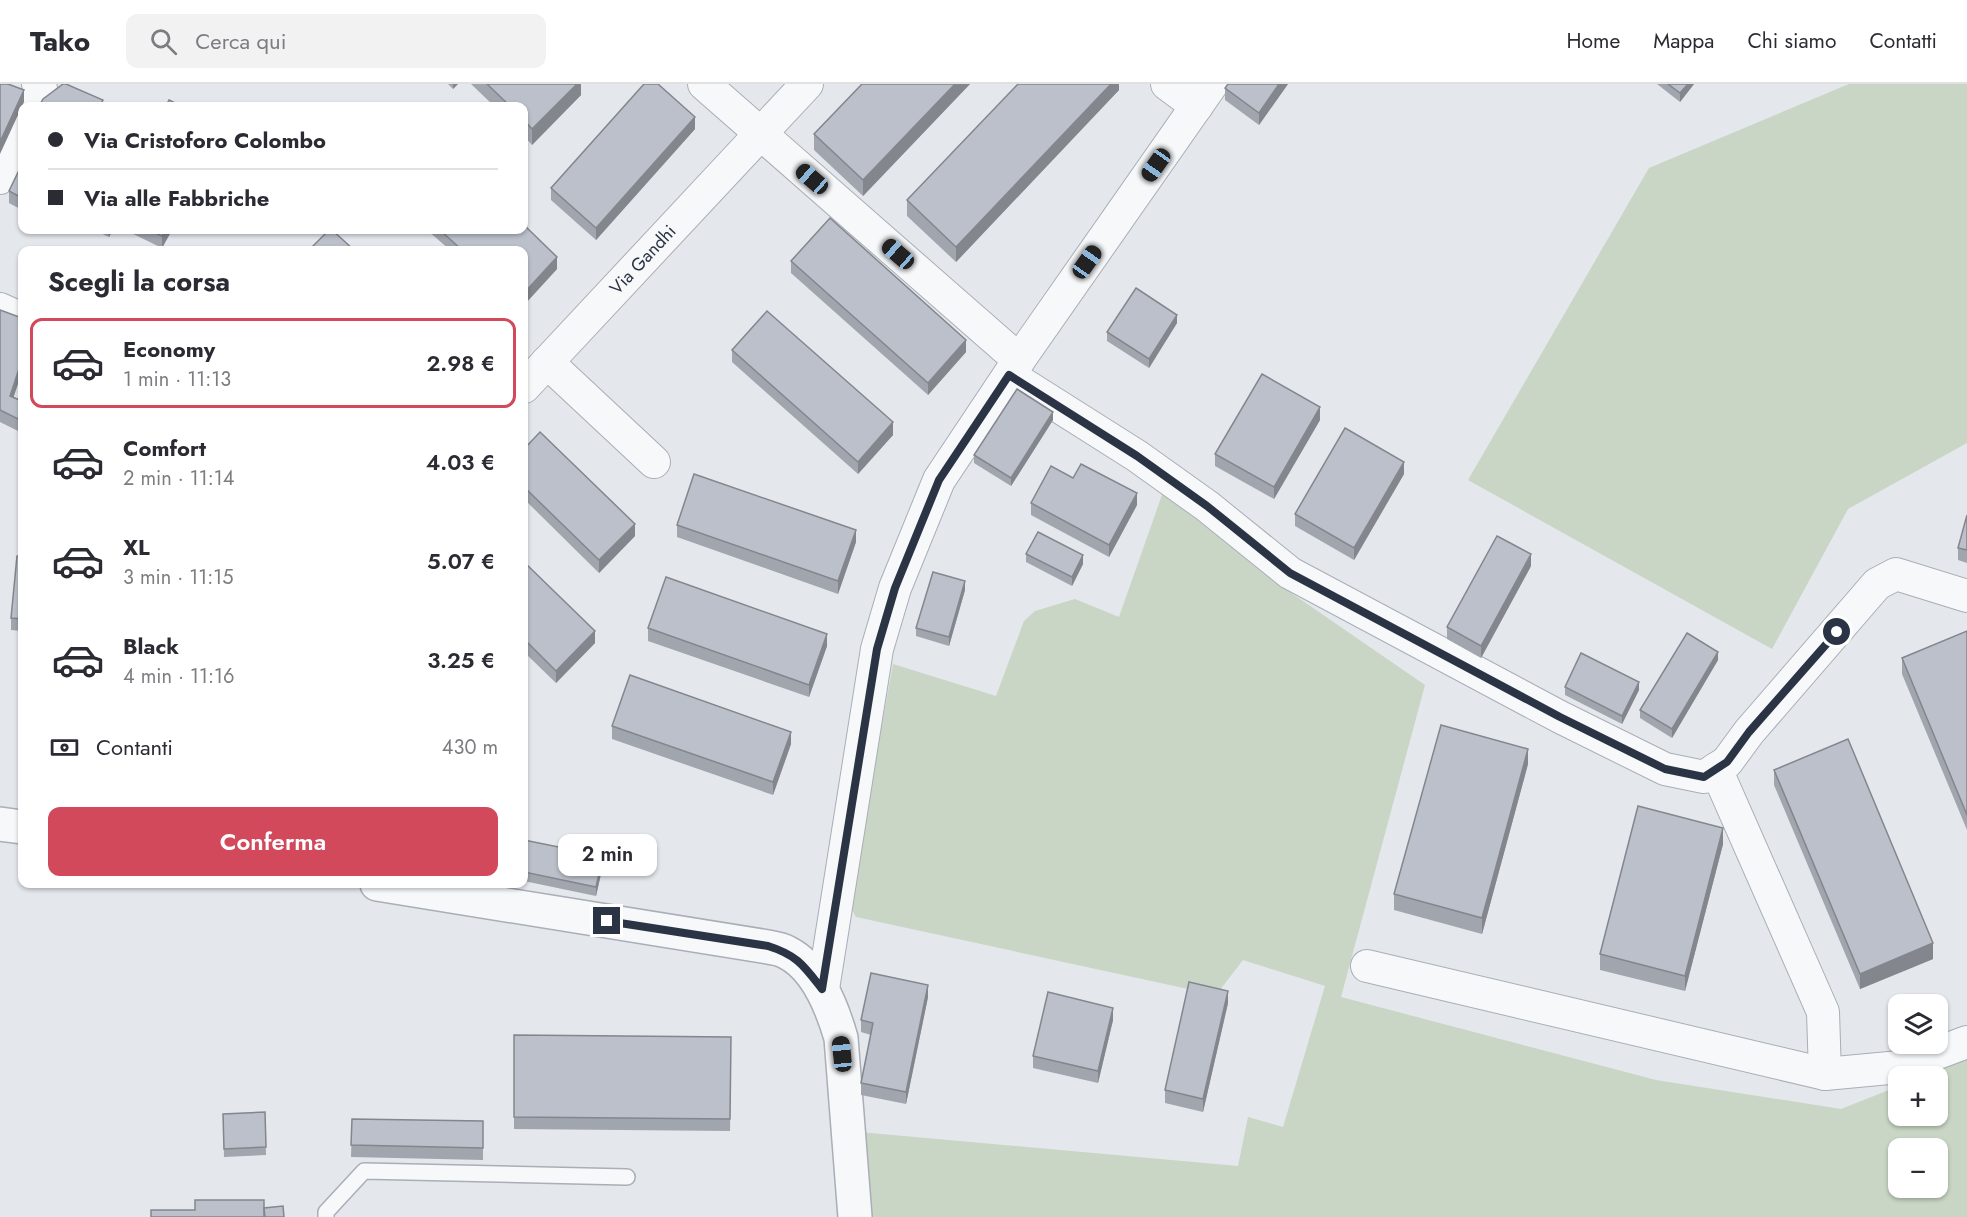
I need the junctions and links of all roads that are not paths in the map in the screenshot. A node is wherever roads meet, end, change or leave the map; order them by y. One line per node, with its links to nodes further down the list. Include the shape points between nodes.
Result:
1 (38, 84): 6 (street, via 41,89)
2 (807, 84): 7 (street, Via Gandhi)
3 (1167, 84): 5 (street)
4 (707, 85): 7 (street)
5 (1204, 95): 13 (street)
6 (35, 102)
7 (761, 134): 12 (street, Via Gandhi); 13 (street)
8 (18, 138): 9 (street)
9 (0, 178)
10 (0, 309): 11 (street)
11 (18, 317)
12 (547, 362): 14 (street, Via Gandhi); 15 (street)
13 (1014, 367): 17 (street, via 1207,506 1290,573 1665,769 1704,777); 22 (street, via 939,480 895,588 877,649)
14 (528, 383)
15 (654, 462)
16 (1967, 596): 17 (street, via 1896,574 1877,584 1727,762)
17 (1716, 769): 24 (street, via 1823,1012)
18 (0, 824): 19 (street)
19 (18, 826)
20 (402, 888): 22 (street, via 768,946 787,952)
21 (1367, 966): 24 (street)
22 (822, 989): 27 (street, via 841,1038)
23 (1967, 1042): 24 (street, via 1900,1067)
24 (1825, 1074)
25 (627, 1178): 26 (lane, via 364,1171 326,1212)
26 (326, 1217)
27 (855, 1217)

